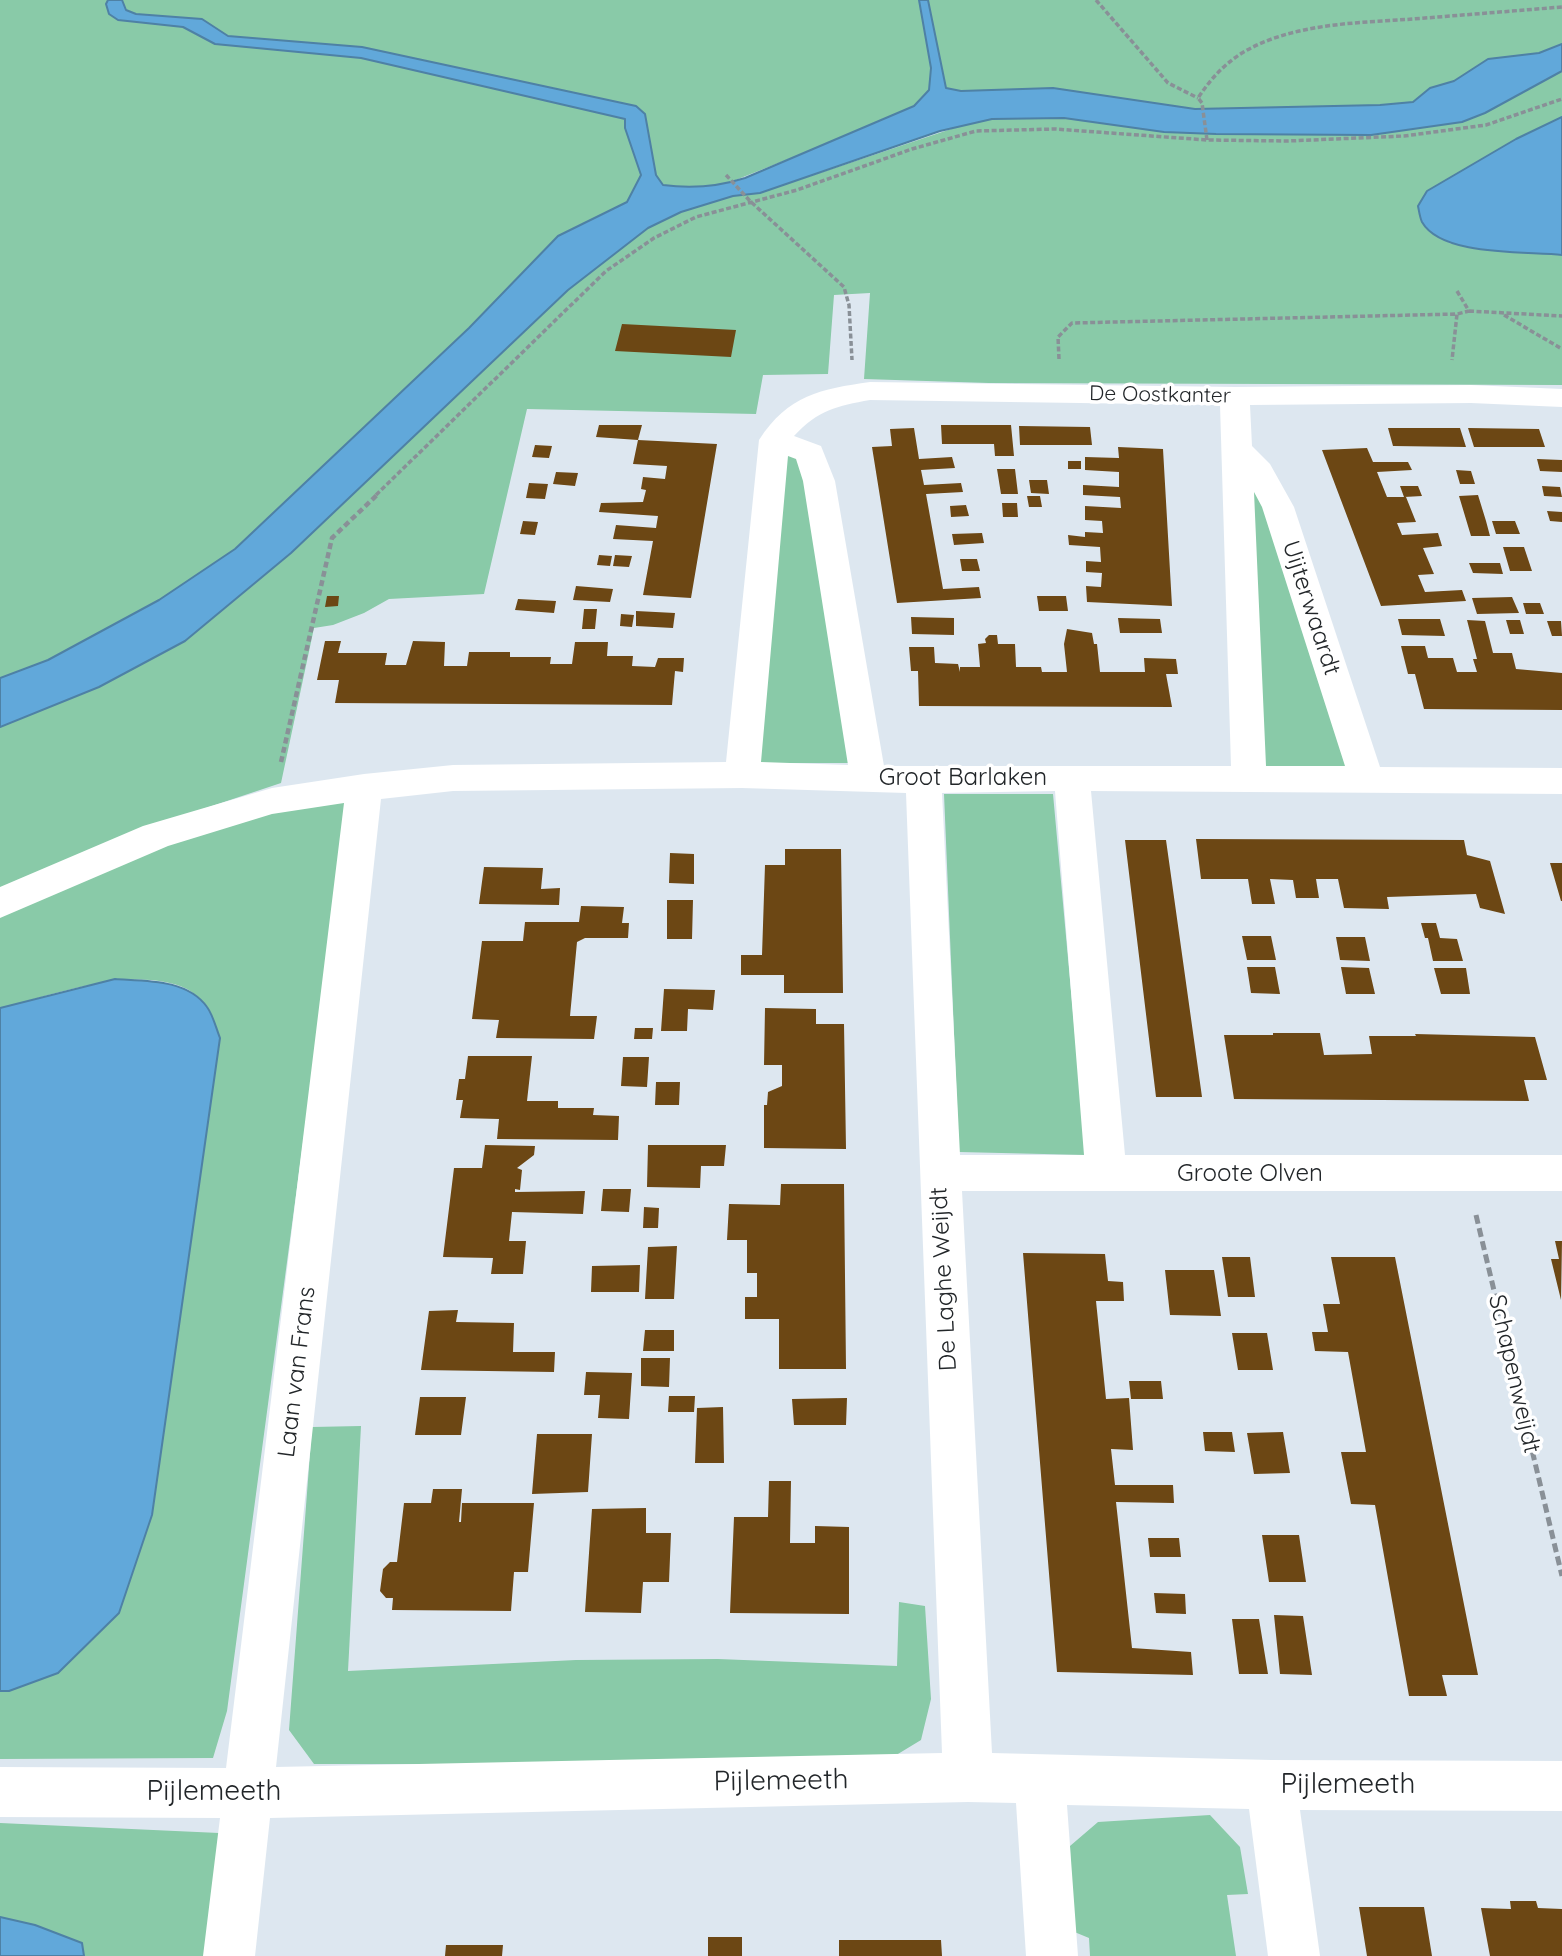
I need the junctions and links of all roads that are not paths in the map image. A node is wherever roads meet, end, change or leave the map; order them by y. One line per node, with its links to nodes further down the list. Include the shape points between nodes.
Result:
1 (1235, 396): 2 (street, De Oostkanter); 3 (street, De Oostkanter, via 870,391 826,398 796,416); 4 (street, Uijterwaardt)
2 (1562, 398)
3 (774, 440): 5 (street); 6 (street, via 810,453 820,481)
4 (1235, 447): 8 (street, Uijterwaardt); 10 (street, Uijterwaardt, via 1259,471 1278,508)
5 (743, 775): 6 (street, Groot Barlaken); 12 (street, Groot Barlaken, via 453,778)
6 (868, 778): 9 (street, Groot Barlaken)
7 (1072, 778): 8 (street, Groot Barlaken); 9 (street, Groot Barlaken); 16 (street)
8 (1249, 779): 10 (street, Groot Barlaken)
9 (923, 780): 14 (street, De Laghe Weijdt)
10 (1367, 780): 11 (street, Groot Barlaken)
11 (1562, 781)
12 (364, 787): 13 (street, Groot Barlaken, via 272,801 156,836); 22 (street, Laan van Frans)
13 (0, 903)
14 (939, 1173): 16 (street, Groote Olven); 17 (street, De Laghe Weijdt)
15 (1562, 1173): 16 (street, Groote Olven)
16 (1106, 1174)
17 (968, 1777): 18 (street, Pijlemeeth); 22 (street, Pijlemeeth)
18 (1040, 1779): 19 (street, Pijlemeeth); 24 (street)
19 (1271, 1785): 20 (street, Pijlemeeth); 25 (street)
20 (1562, 1786)
21 (0, 1792): 22 (street, Pijlemeeth)
22 (249, 1793): 23 (street, Laan van Frans)
23 (229, 1956)
24 (1052, 1956)
25 (1294, 1956)

